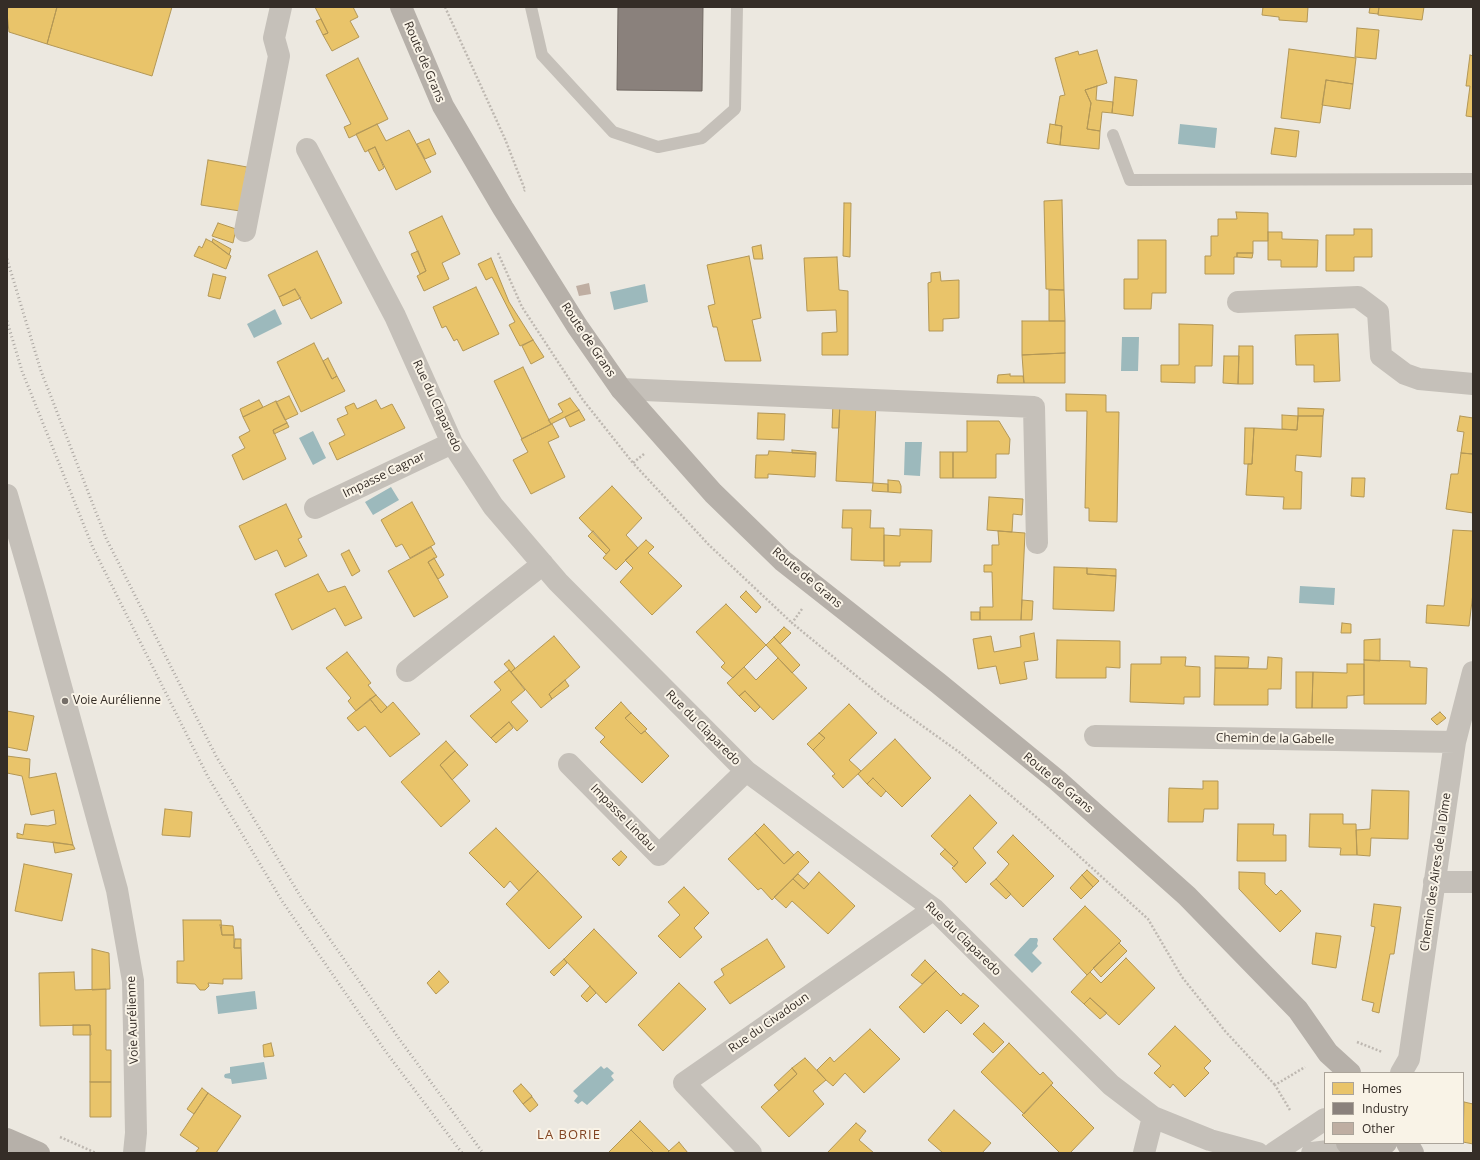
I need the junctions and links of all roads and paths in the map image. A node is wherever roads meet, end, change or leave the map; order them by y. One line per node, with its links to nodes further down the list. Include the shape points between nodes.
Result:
1 (281, 7): 10 (street, via 274,38 279,56)
2 (401, 7): 14 (street, Route de Grans, via 443,106 503,208)
3 (444, 7): 9 (path, via 526,190)
4 (531, 7): 5 (lane, via 542,55 613,132 658,147 702,138 735,109)
5 (738, 7)
6 (1113, 135): 8 (lane, via 1130,180)
7 (307, 149): 16 (street, Rue du Claparedo, via 395,316)
8 (1473, 179)
9 (521, 194)
10 (245, 231)
11 (498, 252): 17 (path, via 522,307 583,400)
12 (1238, 302): 13 (street, via 1358,297 1378,312 1381,356 1405,374 1419,379)
13 (1473, 384)
14 (621, 389): 15 (street, Route de Grans); 20 (street, via 1034,407)
15 (663, 437): 17 (path); 36 (street, Route de Grans, via 713,493 783,561 1052,777 1187,896 1298,1010)
16 (452, 443): 19 (street, Impasse Cagnar); 22 (street, Rue du Claparedo, via 492,506)
17 (633, 464): 24 (path, via 709,545)
18 (7, 495): 21 (street, Voie Aurélienne)
19 (315, 508)
20 (1037, 543)
21 (15, 544): 48 (street, Voie Aurélienne, via 117,890 133,981 136,1133)
22 (543, 564): 25 (street); 30 (street, Rue du Claparedo)
23 (804, 607): 24 (path)
24 (792, 623): 40 (path, via 882,697 959,752 1148,919 1182,977 1225,1031)
25 (407, 671)
26 (1473, 672): 28 (street, Chemin des Aires de la Dîme)
27 (1095, 736): 28 (street, Chemin de la Gabelle)
28 (1455, 742): 31 (street, Chemin des Aires de la Dîme)
29 (570, 764): 30 (street, Impasse Lindau, via 659,855)
30 (746, 771): 33 (street, Rue du Claparedo)
31 (1434, 882): 32 (street); 39 (street, Chemin des Aires de la Dîme, via 1409,1059)
32 (1473, 882)
33 (934, 909): 41 (street, Rue du Claparedo, via 1111,1085); 49 (street, Rue du Civadoun, via 684,1083)
34 (1354, 1040): 35 (path)
35 (1384, 1052)
36 (1330, 1063): 38 (street, Route de Grans)
37 (1307, 1066): 40 (path)
38 (1348, 1072)
39 (1402, 1072)
40 (1275, 1085): 44 (path)
41 (1153, 1118): 50 (street); 51 (street, Rue du Claparedo, via 1210,1140)
42 (1324, 1120): 44 (street)
43 (7, 1139): 47 (street)
44 (1308, 1143): 46 (street); 52 (street)
45 (1408, 1144): 53 (street)
46 (1369, 1147)
47 (39, 1153)
48 (134, 1153)
49 (751, 1153)
50 (1144, 1153)
51 (1258, 1153)
52 (1274, 1153)
53 (1413, 1153)

